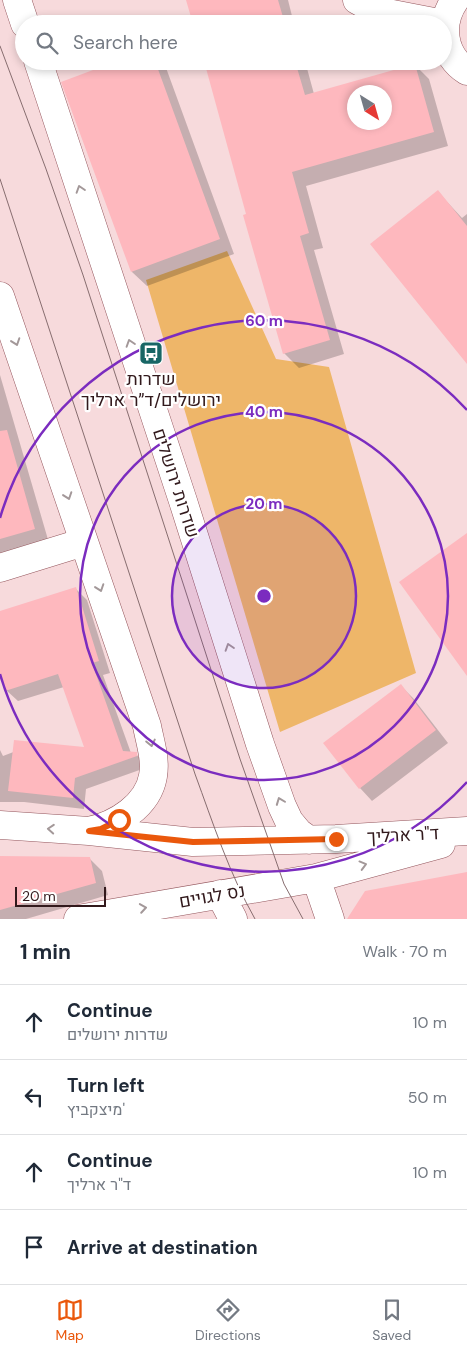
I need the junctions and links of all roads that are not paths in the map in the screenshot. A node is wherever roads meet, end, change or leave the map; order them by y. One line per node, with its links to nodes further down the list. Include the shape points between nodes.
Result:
1 (17, 0): 4 (street)
2 (357, 0): 3 (street, via 377,11)
3 (450, 12)
4 (22, 15)
5 (452, 56): 7 (street)
6 (41, 70): 15 (street, שדרות ירושלים, one-way to 6, via 289,821 263,753)
7 (467, 71)
8 (0, 296): 9 (street, one-way to 9)
9 (84, 542): 10 (street); 12 (street, one-way to 12, via 147,726 153,762 151,783 140,803 119,820)
10 (0, 568)
11 (0, 825): 12 (street, ד"ר ארליך, one-way to 11)
12 (89, 831): 15 (street, ד"ר ארליך, via 193,842)
13 (467, 831): 15 (street, ד"ר ארליך)
14 (467, 837): 16 (street, ד"ר ארליך, one-way to 14)
15 (309, 840)
16 (316, 878): 17 (street, נס לגויים); 20 (street)
17 (220, 894): 18 (street, נס לגויים, one-way to 17); 19 (street)
18 (78, 919)
19 (233, 919)
20 (330, 919)

